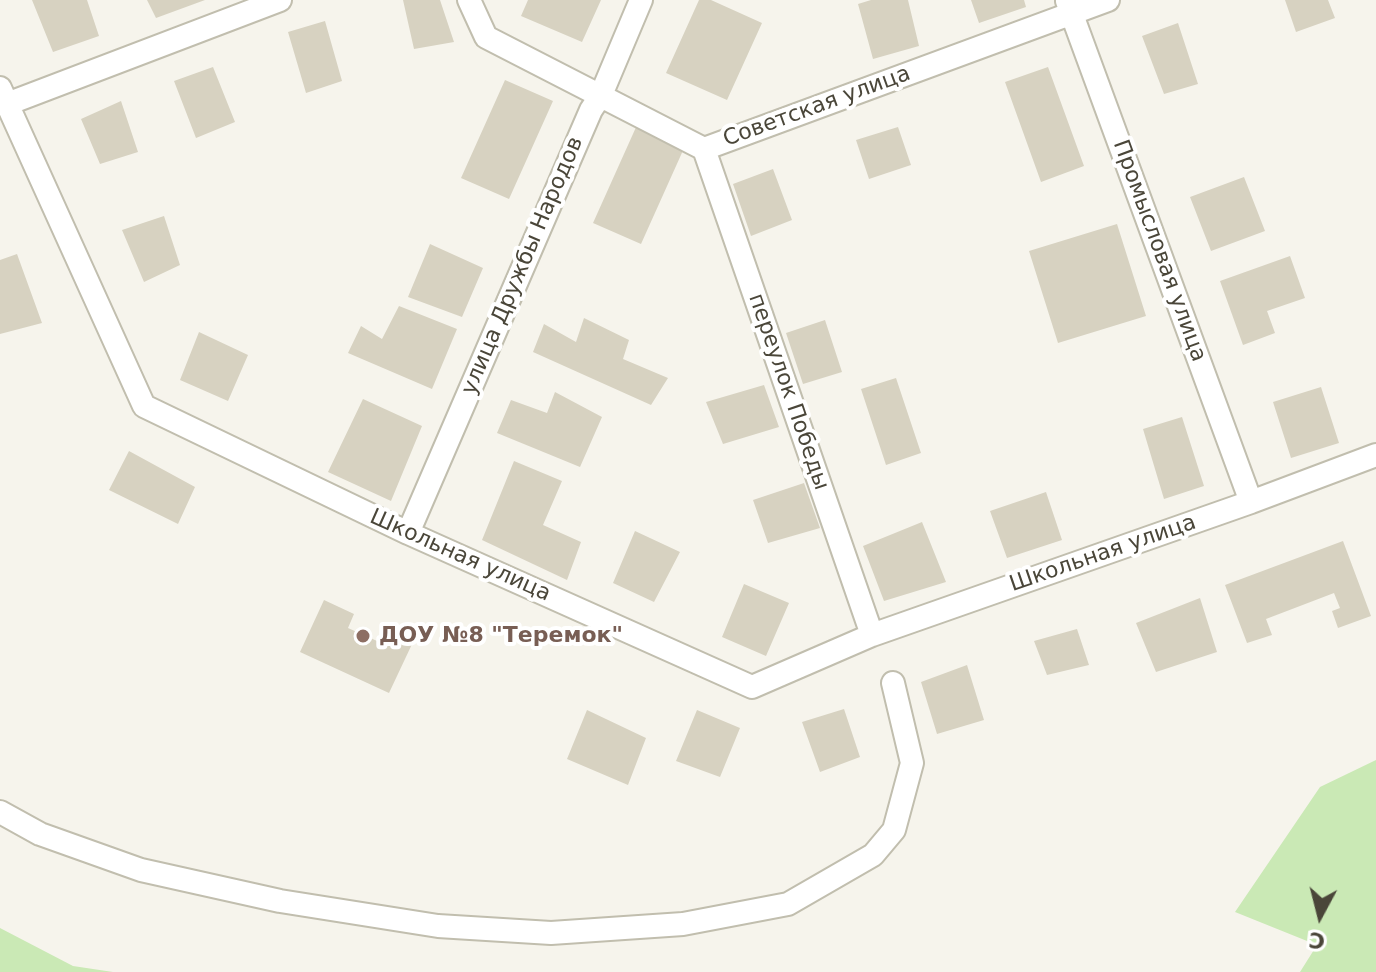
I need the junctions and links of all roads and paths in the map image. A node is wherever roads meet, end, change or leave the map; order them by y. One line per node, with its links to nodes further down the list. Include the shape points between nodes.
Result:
1 (280, 0): 7 (street)
2 (469, 0): 6 (street, Советская улица, via 486,37)
3 (641, 0): 6 (street, улица Дружбы Народов)
4 (1108, 0): 5 (street, Советская улица)
5 (1069, 7): 8 (street, Советская улица); 10 (street, Промысловая улица)
6 (601, 95): 8 (street, Советская улица); 11 (street, улица Дружбы Народов)
7 (3, 96): 11 (street, Школьная улица, via 144,406)
8 (704, 149): 12 (street, переулок Победы)
9 (1376, 455): 10 (street, Школьная улица)
10 (1251, 502): 12 (street, Школьная улица)
11 (408, 533): 12 (street, Школьная улица, via 752,687)
12 (872, 635)
13 (893, 683): 14 (street, via 912,763 894,830 873,855 788,904 683,924 551,933 438,926 294,903 141,870 40,834)
14 (0, 812)

